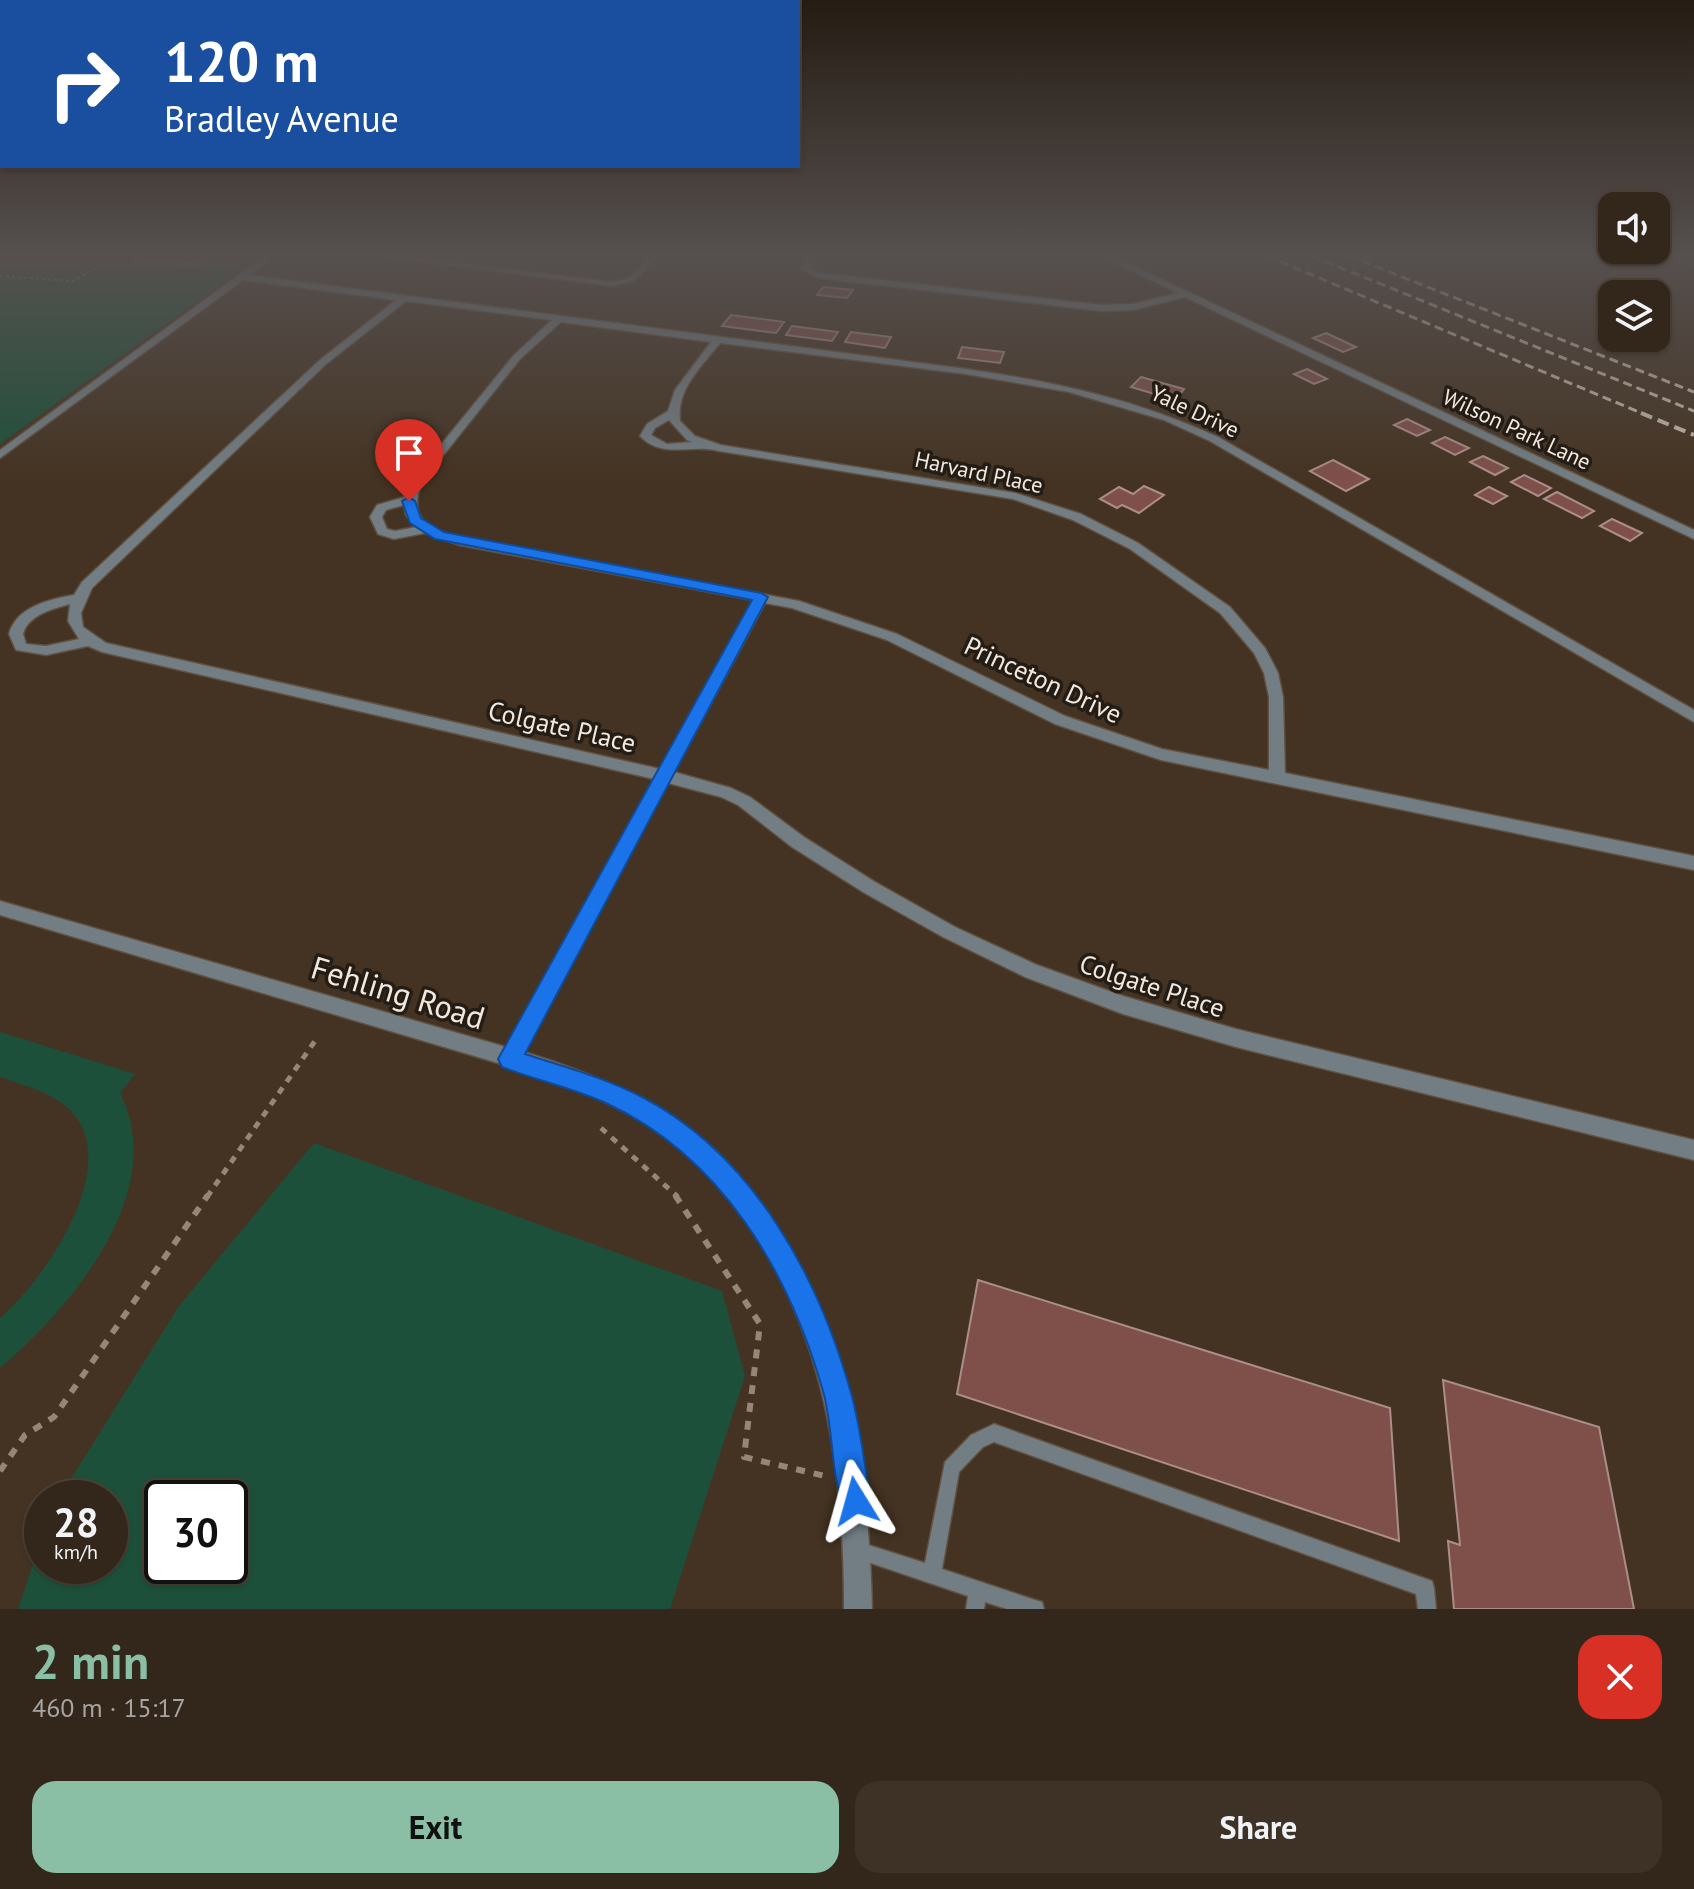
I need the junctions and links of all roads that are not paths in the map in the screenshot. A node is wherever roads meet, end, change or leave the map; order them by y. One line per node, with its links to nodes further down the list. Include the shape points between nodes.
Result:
1 (168, 331): 9 (street)
2 (362, 331): 14 (street, via 323,362)
3 (546, 331): 10 (street, via 517,357 417,481)
4 (651, 331): 6 (street, Yale Drive)
5 (1264, 331): 12 (street, Wilson Park Lane)
6 (718, 340): 7 (street, Harvard Place, via 679,393); 16 (street, Yale Drive, via 1002,379 1128,403 1190,427)
7 (673, 413): 8 (street, via 681,430); 8 (street, Harvard Place, via 645,436 671,449)
8 (704, 443): 18 (street, Harvard Place, via 1015,496 1077,517 1134,546 1225,610 1260,651 1276,697)
9 (0, 455)
10 (410, 499): 11 (street, via 415,520); 11 (street, Princeton Drive, via 381,508 376,517 382,531 394,535)
11 (427, 529): 13 (street, Princeton Drive, via 460,541)
12 (1694, 535)
13 (761, 597): 17 (street); 18 (street, Princeton Drive, via 892,637 1012,698 1106,737)
14 (77, 599): 15 (street, via 74,623); 15 (street, via 32,614 16,635 21,647 30,650)
15 (88, 641): 17 (street, Colgate Place)
16 (1694, 717)
17 (663, 775): 21 (street); 22 (street, Colgate Place, via 744,801 869,887 949,932 1070,986 1236,1038)
18 (1277, 779): 19 (street, Princeton Drive)
19 (1694, 863)
20 (0, 908): 21 (street, Fehling Road)
21 (510, 1059): 23 (street, Fehling Road, via 639,1108 697,1148 765,1228 821,1342 838,1395 854,1483)
22 (1694, 1150)
23 (859, 1551): 24 (lane); 26 (street, Fehling Road)
24 (932, 1575): 25 (lane); 28 (lane, via 951,1468 977,1441 994,1433 1425,1588)
25 (976, 1599): 27 (lane)
26 (858, 1609)
27 (1035, 1609)
28 (1427, 1609)

